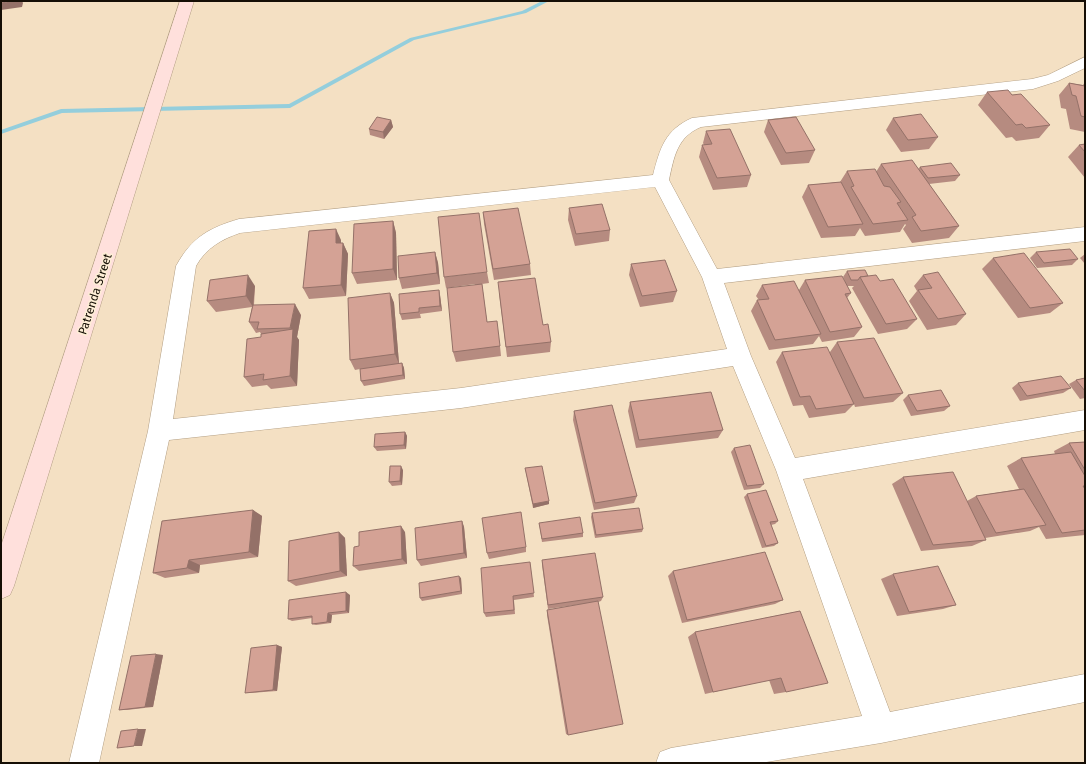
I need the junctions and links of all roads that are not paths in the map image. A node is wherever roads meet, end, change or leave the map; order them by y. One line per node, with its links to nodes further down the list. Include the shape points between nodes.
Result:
1 (188, 1): 10 (street, Patrenda Street)
2 (1085, 62): 3 (street, via 1053,78 1033,84 698,122 687,126 670,142)
3 (660, 180): 5 (street); 8 (street, via 239,226 220,233 194,252 186,266)
4 (1085, 234): 5 (street)
5 (712, 277): 6 (street)
6 (740, 356): 8 (street, via 461,398); 9 (street)
7 (1085, 420): 9 (street)
8 (160, 431): 13 (street)
9 (788, 470): 12 (street)
10 (1, 586)
11 (1085, 688): 12 (street)
12 (880, 728): 14 (street)
13 (84, 763)
14 (670, 763)

